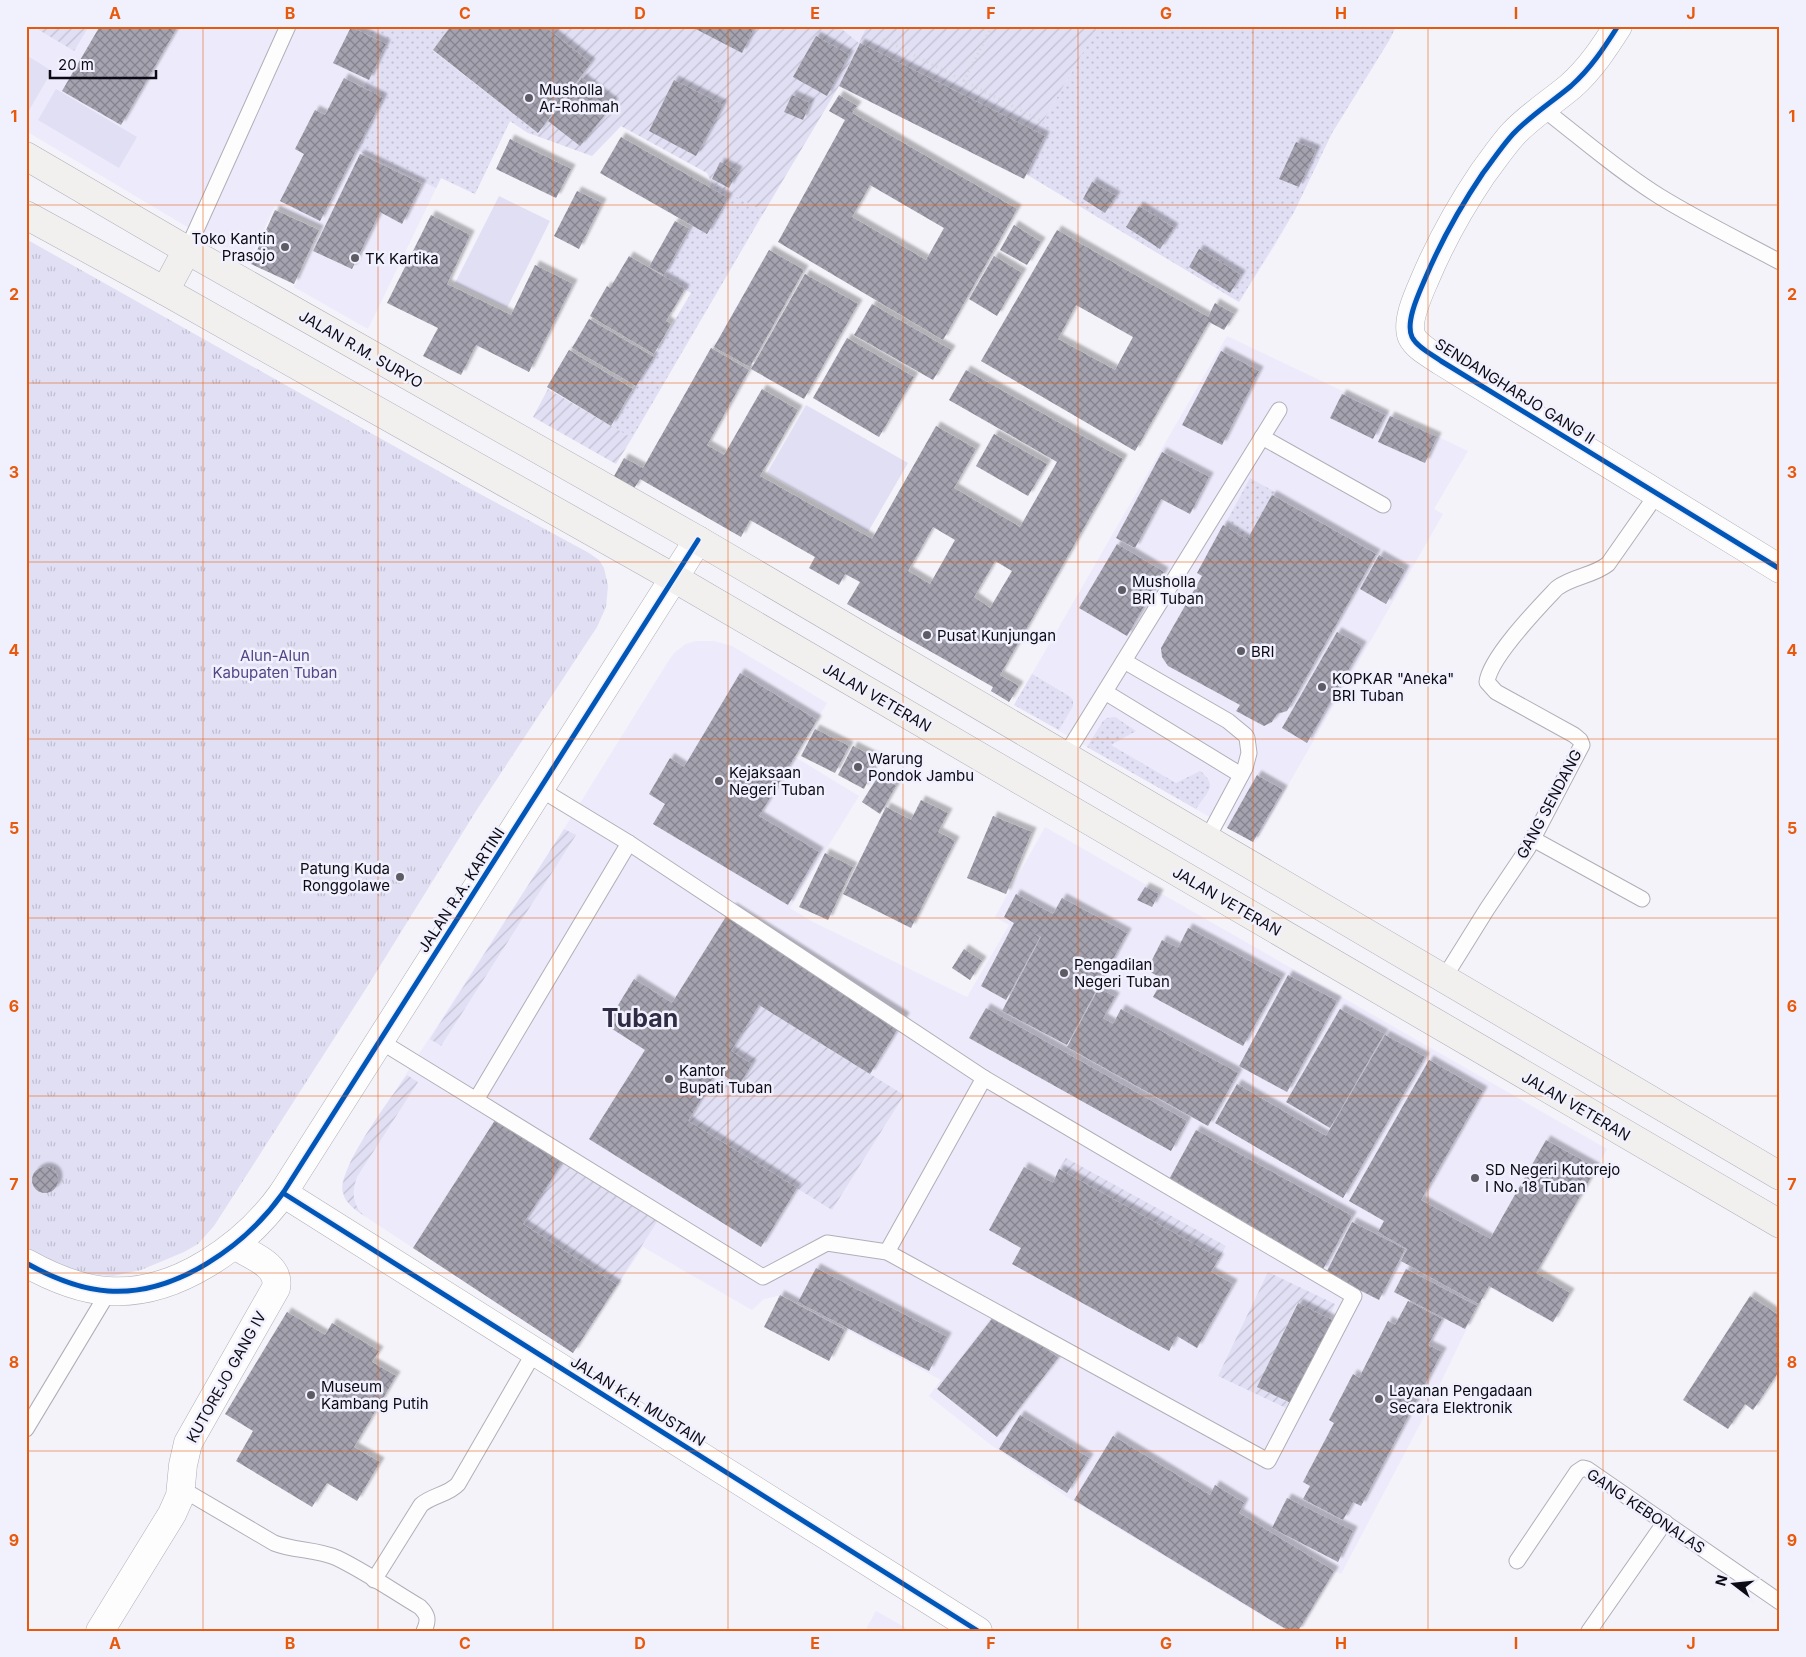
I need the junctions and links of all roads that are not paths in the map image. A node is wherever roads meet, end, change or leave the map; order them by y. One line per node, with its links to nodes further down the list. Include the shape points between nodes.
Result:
1 (288, 26): 6 (lane)
2 (1618, 26): 3 (street, SENDANGHARJO GANG II, via 1585,72)
3 (1542, 108): 7 (lane, via 1657,195); 11 (street, SENDANGHARJO GANG II, via 1512,135 1447,230 1411,316 1412,337 1440,361)
4 (26, 156): 6 (main road, JALAN R.M. SURYO)
5 (26, 215): 8 (main road)
6 (187, 250): 8 (main road); 13 (main road, JALAN R.M. SURYO)
7 (1780, 262)
8 (164, 291): 15 (main road)
9 (1279, 410): 10 (lane)
10 (1262, 437): 12 (lane); 16 (lane)
11 (1657, 494): 14 (street, SENDANGHARJO GANG II); 25 (lane, GANG SENDANG, via 1608,564 1557,588 1506,646 1490,671 1487,682 1496,692 1581,742 1581,749)
12 (1383, 505)
13 (698, 540): 15 (street, JALAN R.A. KARTINI); 18 (main road)
14 (1780, 569)
15 (674, 578): 20 (street, JALAN R.A. KARTINI); 23 (main road, JALAN VETERAN)
16 (1124, 661): 17 (lane); 19 (lane, via 1228,721 1245,735 1249,753)
17 (1105, 692): 18 (lane); 19 (lane)
18 (1065, 756): 21 (main road)
19 (1241, 775): 24 (lane)
20 (540, 789): 26 (lane); 30 (street, JALAN R.A. KARTINI)
21 (1126, 792): 22 (main road); 23 (main road)
22 (1170, 817): 24 (main road); 27 (main road)
23 (1104, 829): 27 (main road, JALAN VETERAN)
24 (1207, 839): 29 (main road)
25 (1533, 839): 28 (lane); 29 (lane, GANG SENDANG)
26 (629, 844): 31 (lane); 32 (lane)
27 (1147, 854): 35 (main road, JALAN VETERAN)
28 (1642, 899)
29 (1444, 978): 33 (main road)
30 (380, 1041): 32 (lane); 34 (street, JALAN R.A. KARTINI)
31 (984, 1078): 37 (lane); 37 (lane, via 1354,1296 1268,1461)
32 (476, 1100): 37 (lane, via 763,1277 826,1243)
33 (1780, 1176)
34 (283, 1193): 36 (street, JALAN R.A. KARTINI, via 266,1216); 40 (street, JALAN K.H. MUSTAIN)
35 (1780, 1224)
36 (234, 1245): 39 (street, JALAN R.A. KARTINI, via 195,1271 170,1281 148,1288); 42 (street, KUTOREJO GANG IV, via 272,1268 278,1281 188,1443)
37 (887, 1252)
38 (26, 1263): 39 (street, JALAN R.A. KARTINI, via 58,1278)
39 (109, 1291): 41 (lane)
40 (535, 1351): 45 (lane, via 458,1484 421,1505); 49 (street, JALAN K.H. MUSTAIN)
41 (26, 1429)
42 (182, 1489): 45 (lane, via 274,1543 337,1558); 47 (street, KUTOREJO GANG IV, via 172,1514)
43 (1665, 1522): 44 (lane, GANG KEBONALAS, via 1591,1470 1583,1468 1577,1472); 46 (lane, GANG KEBONALAS); 50 (lane)
44 (1517, 1562)
45 (374, 1580): 48 (lane, via 424,1611 428,1620)
46 (1780, 1602)
47 (100, 1631)
48 (424, 1631)
49 (978, 1631)
50 (1589, 1631)

